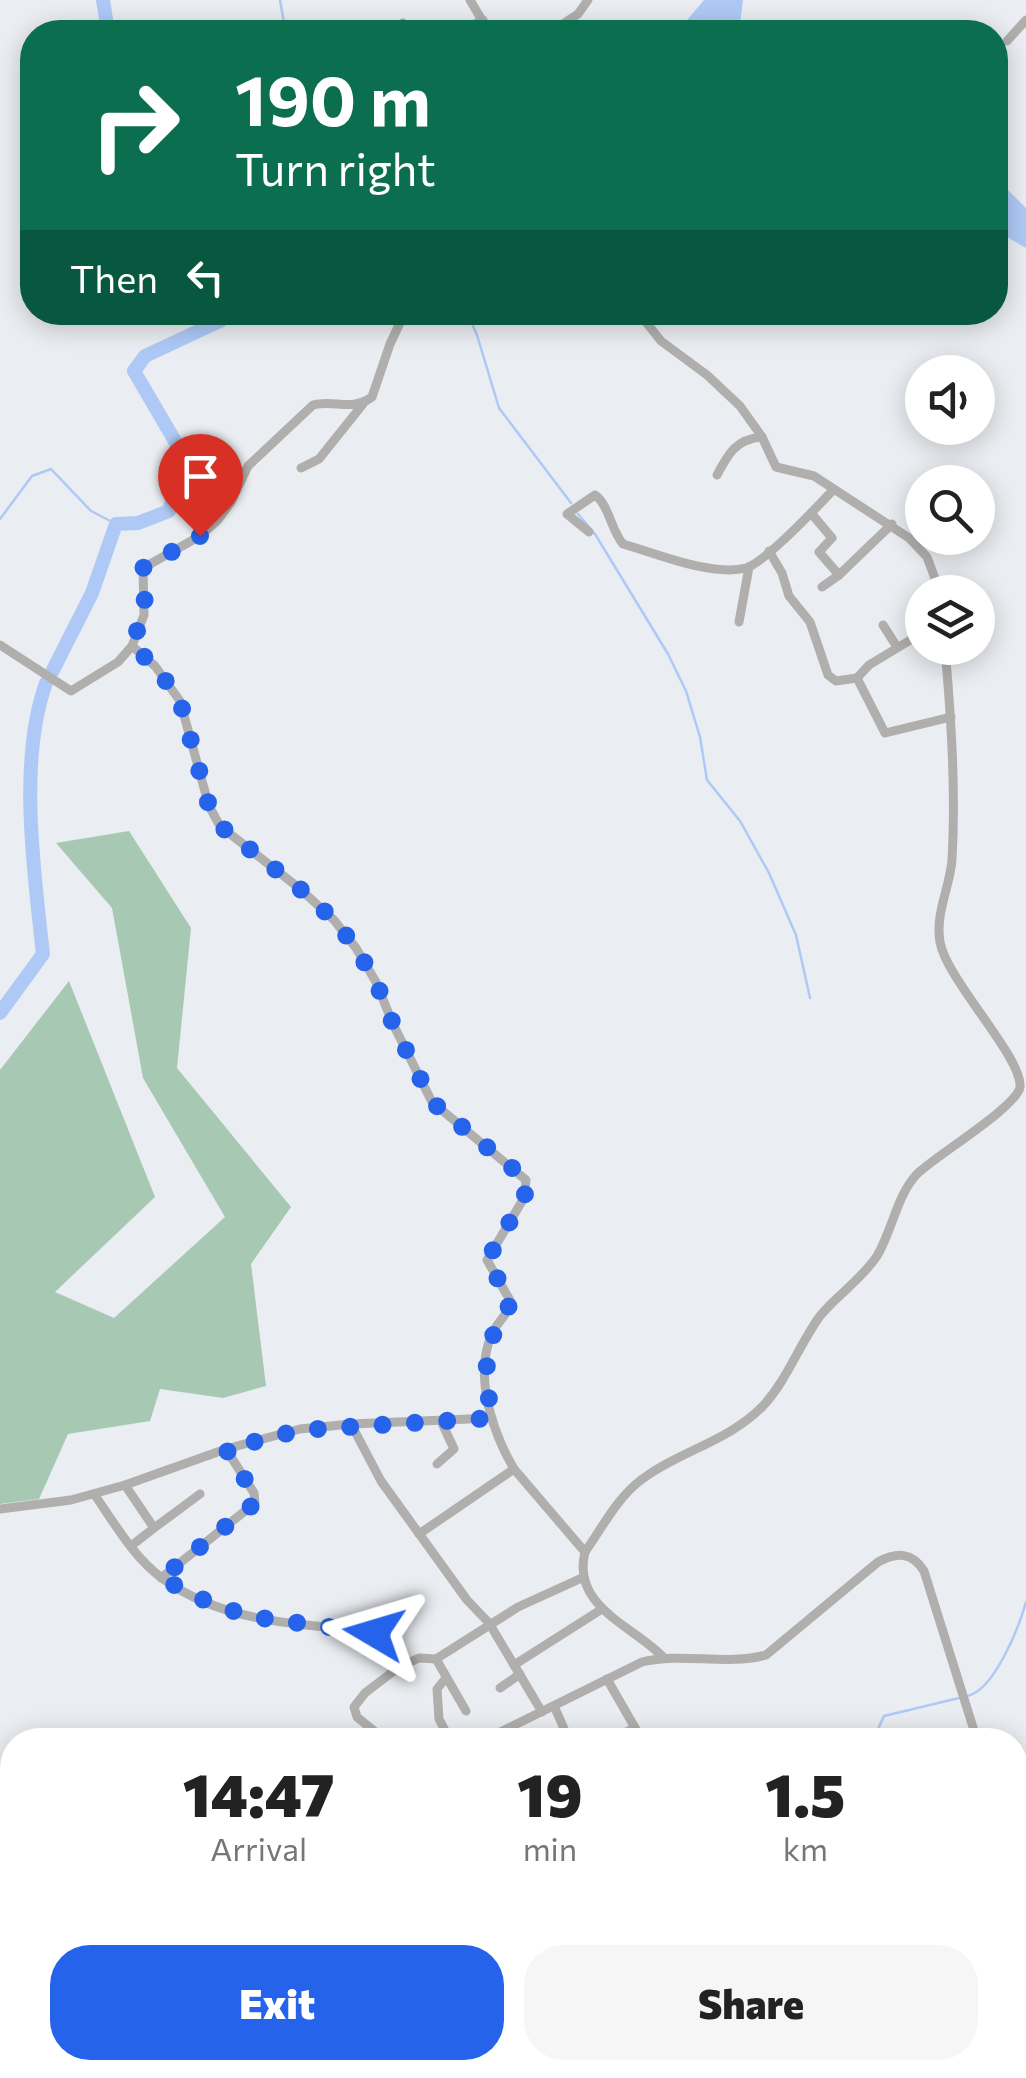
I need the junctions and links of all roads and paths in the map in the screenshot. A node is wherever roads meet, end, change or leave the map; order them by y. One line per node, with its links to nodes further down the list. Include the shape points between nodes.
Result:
1 (470, 0): 3 (street)
2 (588, 0): 4 (street)
3 (484, 20)
4 (569, 20)
5 (1026, 20): 6 (street)
6 (1008, 41)
7 (399, 325): 9 (street, via 378,388)
8 (649, 325): 10 (street, via 730,396)
9 (363, 404): 11 (street, via 319,459); 26 (street, via 314,405 248,466 217,522 146,565 144,615)
10 (762, 438): 12 (street, via 734,447); 13 (street, via 778,469 806,473)
11 (301, 468)
12 (717, 475)
13 (834, 489): 14 (street); 15 (street)
14 (811, 513): 17 (street); 20 (street, via 831,538 819,552)
15 (892, 524): 19 (street, via 923,551); 20 (street)
16 (590, 532): 18 (street, via 567,514 594,495 625,545 716,568)
17 (769, 551): 18 (street); 29 (street, via 789,596 810,622 828,675 836,681)
18 (749, 566): 22 (street)
19 (933, 575)
20 (839, 576): 21 (street)
21 (822, 587)
22 (739, 622)
23 (882, 626): 27 (street)
24 (905, 643): 27 (street)
25 (0, 646): 26 (street, via 71,691)
26 (132, 646): 32 (street, via 180,701 220,826 334,920 376,982 432,1102 526,1180 524,1198 487,1260 511,1302 488,1345)
27 (897, 647): 29 (street)
28 (946, 665): 30 (street)
29 (856, 678): 30 (street, via 886,734)
30 (951, 718): 31 (street, via 952,860 940,941)
31 (1022, 1090): 45 (street, via 914,1177 877,1256 821,1316 764,1405 724,1436 642,1479)
32 (492, 1418): 33 (street); 37 (street)
33 (440, 1421): 34 (street); 36 (street, via 454,1449)
34 (352, 1424): 35 (street); 43 (street, via 381,1481)
35 (226, 1449): 38 (street); 47 (street, via 255,1503)
36 (436, 1464)
37 (514, 1470): 43 (street); 45 (street)
38 (125, 1486): 39 (street); 42 (street)
39 (94, 1494): 41 (street); 44 (street)
40 (200, 1494): 42 (street)
41 (0, 1509)
42 (154, 1528): 44 (street)
43 (420, 1534): 49 (street)
44 (131, 1546): 47 (street)
45 (585, 1552): 46 (street)
46 (584, 1577): 48 (street); 49 (street)
47 (161, 1578): 52 (street, via 247,1616 369,1630)
48 (602, 1609): 50 (street); 53 (street)
49 (488, 1623): 51 (street); 53 (street)
50 (664, 1658): 55 (street); 65 (street, via 766,1656 878,1562 904,1554 924,1571)
51 (436, 1659): 52 (street); 54 (street)
52 (399, 1667): 60 (street, via 354,1707)
53 (517, 1670): 56 (street); 59 (street)
54 (446, 1678): 58 (street); 61 (street, via 437,1689)
55 (607, 1679): 57 (street); 64 (street)
56 (500, 1688)
57 (554, 1706): 59 (street); 63 (street)
58 (466, 1711)
59 (542, 1712): 62 (street)
60 (370, 1728)
61 (444, 1728)
62 (509, 1728)
63 (564, 1728)
64 (635, 1728)
65 (973, 1728)

